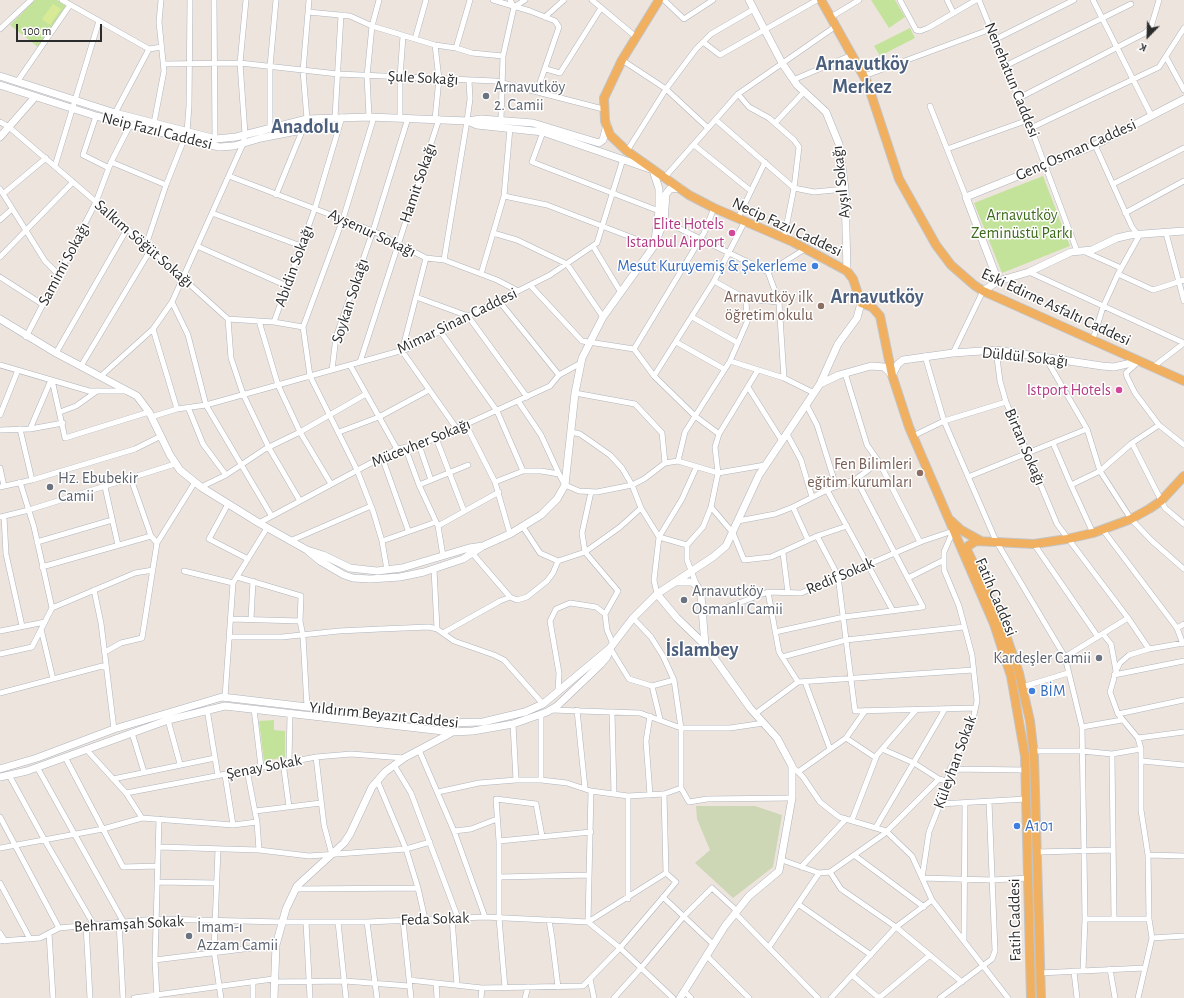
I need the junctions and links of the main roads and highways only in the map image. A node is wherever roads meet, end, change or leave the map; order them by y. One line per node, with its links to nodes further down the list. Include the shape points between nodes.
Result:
1 (750, 0): 19 (main road, Ayşıl Sokağı, via 782,63 793,80 826,112 839,144 845,189)
2 (820, 0): 21 (main road, Eski Edirne Asfaltı Caddesi, via 864,76 894,168 925,228 952,265)
3 (658, 1): 10 (main road, Necip Fazıl Caddesi, via 622,60 604,98 603,109)
4 (0, 76): 11 (main road)
5 (0, 85): 6 (main road, Neip Fazıl Caddesi)
6 (35, 97): 11 (main road, Neip Fazıl Caddesi, via 130,125); 12 (main road)
7 (1184, 99): 20 (main road, Genç Osman Caddesi, via 1095,145 966,197)
8 (309, 120): 9 (main road, via 371,117); 11 (main road, via 215,138); 11 (main road, Neip Fazıl Caddesi, via 302,130 219,147)
9 (468, 121): 10 (main road, via 501,120 544,125 599,143 603,140); 13 (main road, via 477,125 543,132)
10 (607, 125): 13 (main road, Necip Fazıl Caddesi, via 615,141)
11 (186, 135)
12 (0, 137)
13 (652, 170): 14 (main road, Necip Fazıl Caddesi); 18 (main road, via 659,189)
14 (665, 178): 15 (main road, Necip Fazıl Caddesi); 16 (main road)
15 (680, 188): 16 (main road, via 670,189); 19 (main road, Necip Fazıl Caddesi, via 714,208 784,238)
16 (666, 194): 18 (main road, via 664,221)
17 (1184, 231): 20 (main road, via 1124,236 1092,250 1080,251 1029,272)
18 (654, 246): 34 (main road, via 603,317 581,362 575,393 566,485 552,505 541,515 510,534)
19 (847, 271): 22 (main road, Necip Fazıl Caddesi)
20 (998, 281): 21 (main road)
21 (984, 291): 24 (main road, Eski Edirne Asfaltı Caddesi)
22 (861, 303): 25 (main road, Yıldırım Beyazıt Caddesi, via 857,318 838,344); 27 (main road, Fatih Caddesi, via 872,307 880,316)
23 (0, 319): 35 (main road, via 26,337 130,391 140,399 150,414 175,464 198,484 228,504)
24 (1140, 361): 27 (main road, Düldül Sokağı, via 1114,367 996,350 903,360); 28 (main road, Eski Edirne Asfaltı Caddesi)
25 (829, 362): 26 (main road, via 833,371); 29 (main road, Yıldırım Beyazıt Caddesi)
26 (842, 374): 27 (main road, via 880,366); 29 (main road)
27 (892, 375): 31 (main road, Fatih Caddesi, via 913,436)
28 (1184, 381)
29 (820, 384): 37 (main road, Yıldırım Beyazıt Caddesi, via 756,480 733,534 720,552)
30 (1184, 476): 33 (main road, via 1161,501 1131,519 1093,533 1034,544)
31 (946, 517): 32 (main road, Fatih Caddesi); 33 (main road)
32 (953, 532): 36 (main road, via 961,538); 46 (main road, Fatih Caddesi, via 994,624 1011,676 1021,722 1026,770)
33 (982, 541): 36 (main road, via 970,543)
34 (483, 546): 35 (main road, via 387,570 350,568); 35 (main road, via 473,554 434,569 400,577 370,579 353,578 324,564)
35 (307, 550)
36 (968, 550): 47 (main road, via 1002,624 1030,721)
37 (675, 583): 38 (main road, Yıldırım Beyazıt Caddesi); 39 (main road, via 692,582 697,586 701,596)
38 (657, 594): 39 (main road); 40 (main road, Yıldırım Beyazıt Caddesi, via 633,618)
39 (705, 645): 45 (main road, via 755,714 778,738 792,766 792,798 779,871 749,896 736,912)
40 (611, 646): 41 (main road, via 602,664 550,710 513,724); 42 (main road, Yıldırım Beyazıt Caddesi, via 543,704 508,717 461,724 225,697 207,700 114,729)
41 (452, 732): 43 (main road, via 234,706 207,709 168,720 37,767); 44 (main road, via 404,758 377,780 350,834 332,855 295,889 276,945)
42 (0, 769)
43 (0, 777)
44 (274, 998)
45 (680, 998)
46 (1031, 998)
47 (1041, 998)

